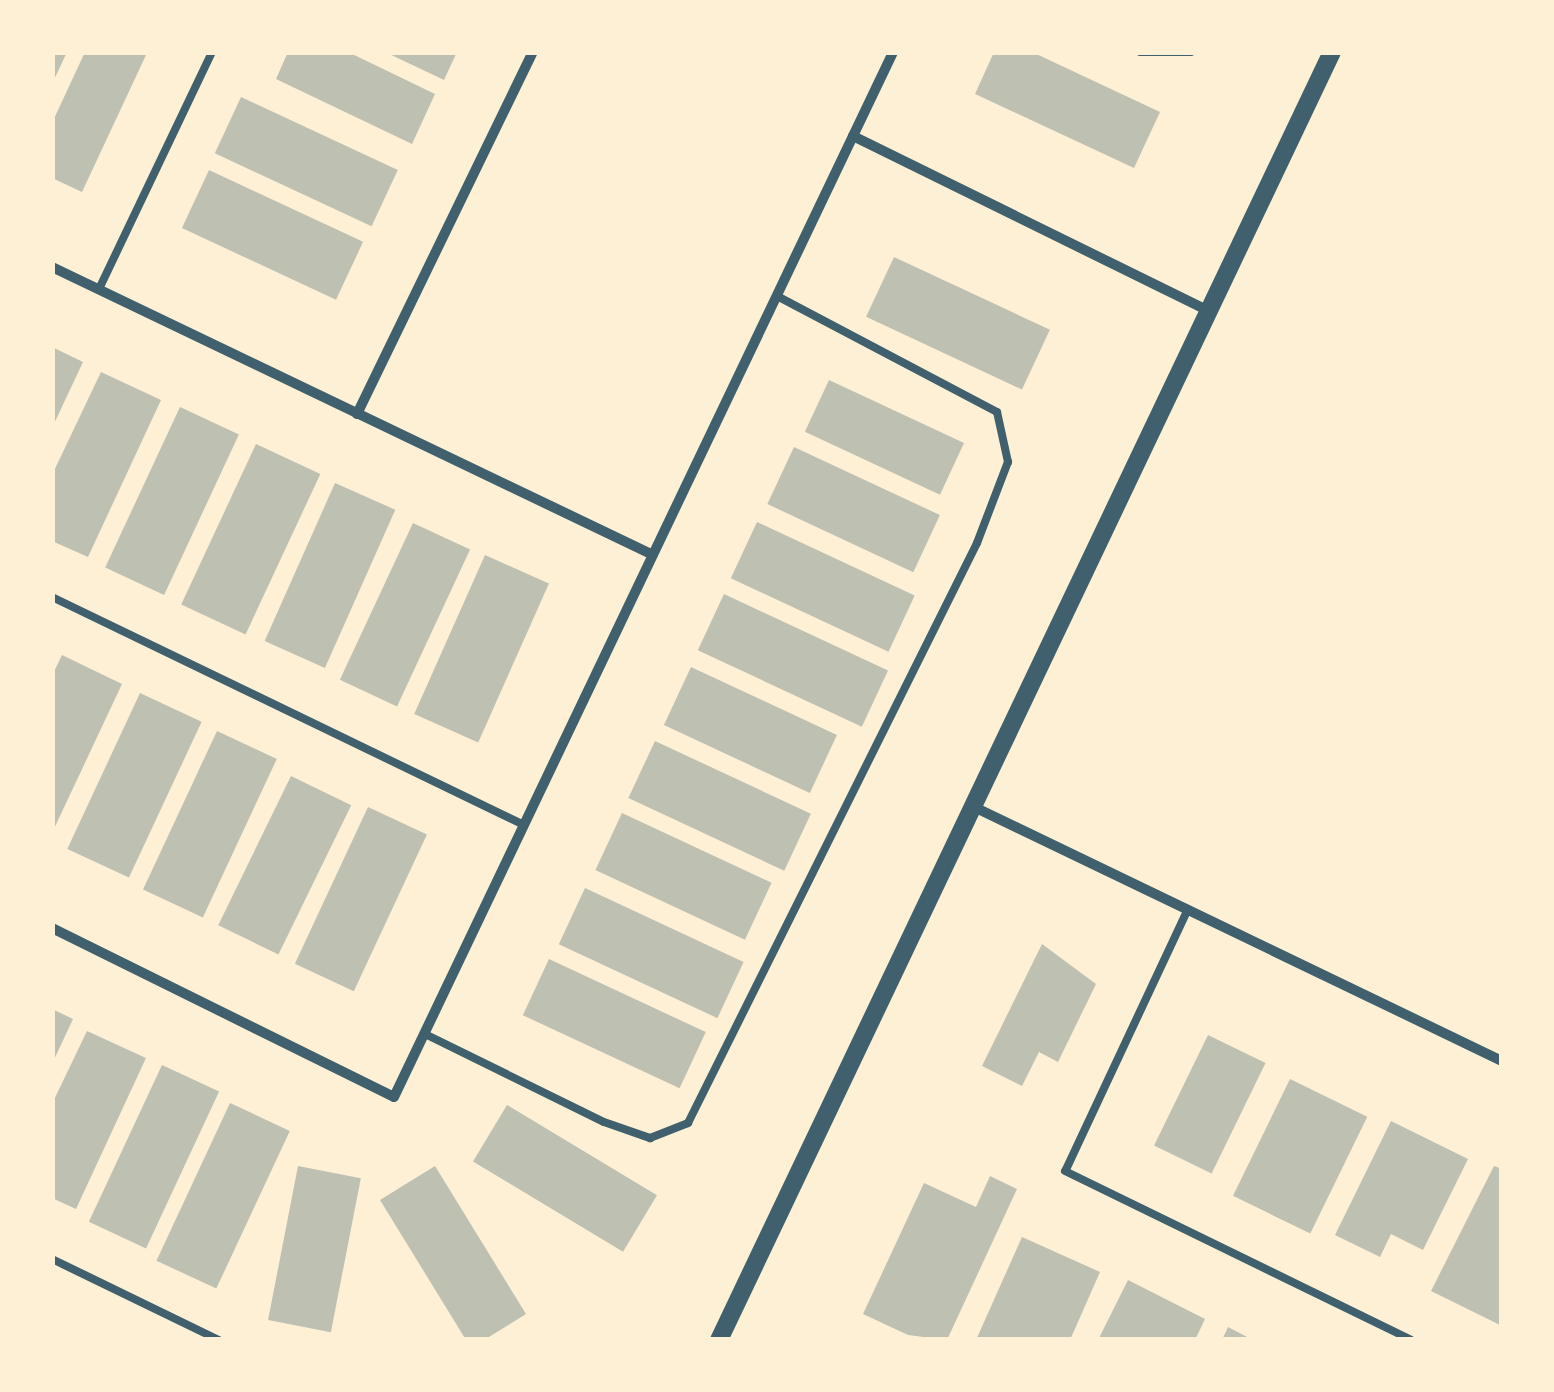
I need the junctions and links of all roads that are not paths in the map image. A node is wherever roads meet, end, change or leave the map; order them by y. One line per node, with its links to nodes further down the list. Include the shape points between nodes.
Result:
1 (212, 52): 9 (lane)
2 (533, 52): 12 (street)
3 (893, 52): 7 (street)
4 (1140, 52): 5 (lane)
5 (1191, 52)
6 (1332, 52): 11 (street)
7 (853, 136): 10 (street); 11 (street)
8 (52, 267): 9 (street)
9 (98, 290): 12 (street)
10 (777, 296): 13 (street); 19 (lane, via 997,412 1008,462 977,543 688,1123 650,1138 634,1133)
11 (1208, 312): 15 (street)
12 (356, 414): 13 (street)
13 (653, 555): 16 (street)
14 (52, 597): 16 (lane)
15 (972, 806): 17 (street); 22 (street)
16 (524, 826): 19 (street)
17 (1188, 909): 20 (street); 24 (lane, via 1065,1171)
18 (52, 928): 19 (street, via 394,1098)
19 (425, 1034)
20 (1502, 1061)
21 (52, 1259): 23 (lane)
22 (721, 1339)
23 (219, 1340)
24 (1411, 1340)

